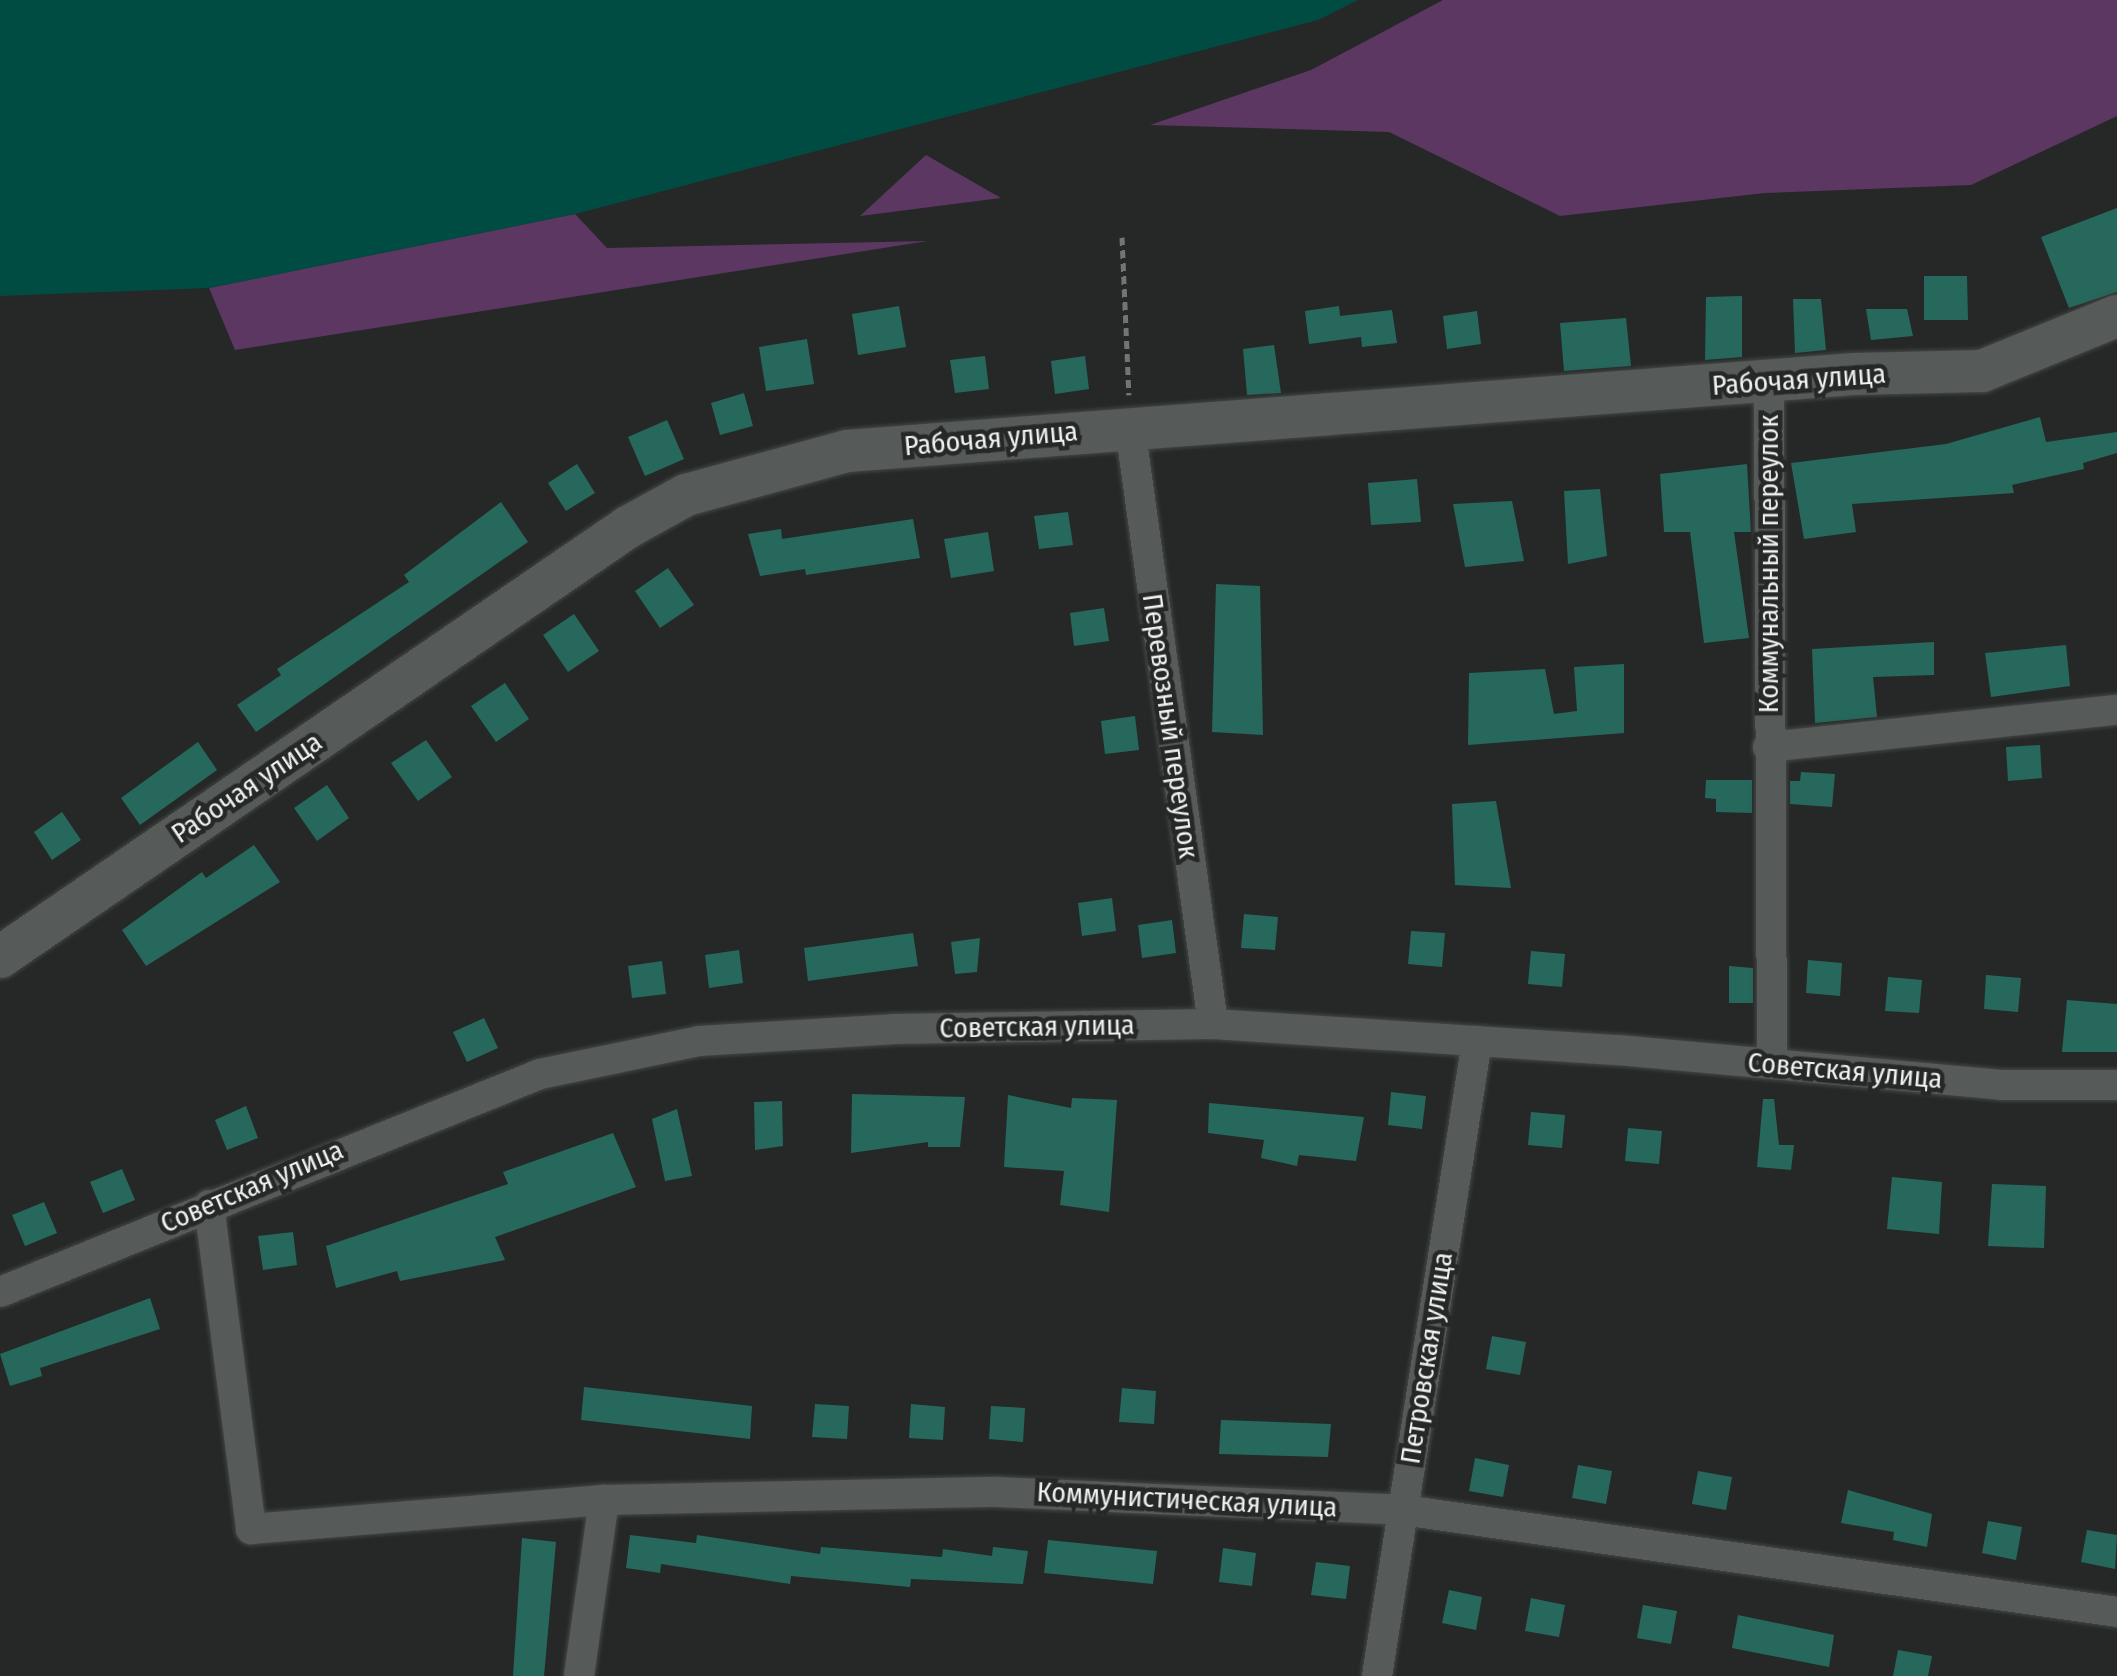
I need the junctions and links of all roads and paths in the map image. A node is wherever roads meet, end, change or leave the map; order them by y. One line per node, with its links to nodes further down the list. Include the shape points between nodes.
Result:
1 (1122, 237): 4 (path)
2 (2117, 316): 3 (main road, Рабочая улица, via 1982,372)
3 (1769, 382): 4 (main road, Рабочая улица); 6 (street, Коммунальный переулок)
4 (1130, 428): 7 (main road, Рабочая улица, via 847,451 686,495); 8 (street, Перевозный переулок)
5 (2117, 710): 6 (street, Коммунальный переулок)
6 (1768, 747): 10 (street, Коммунальный переулок)
7 (0, 956)
8 (1213, 1024): 9 (street, Советская улица); 12 (street, Советская улица, via 699,1040 540,1074)
9 (1478, 1041): 10 (street, Советская улица); 15 (street, Петровская улица)
10 (1772, 1064): 11 (street, Советская улица, via 2001,1085)
11 (2117, 1086)
12 (209, 1205): 13 (street, Советская улица); 14 (street, Коммунистическая улица, via 251,1529)
13 (0, 1292)
14 (604, 1500): 15 (street, Коммунистическая улица, via 997,1492); 17 (street)
15 (1403, 1510): 16 (street, Коммунистическая улица); 18 (street, Петровская улица)
16 (2117, 1612)
17 (579, 1676)
18 (1377, 1676)

